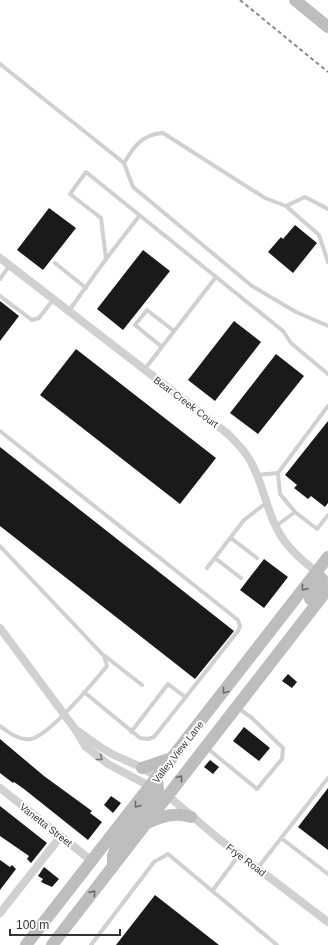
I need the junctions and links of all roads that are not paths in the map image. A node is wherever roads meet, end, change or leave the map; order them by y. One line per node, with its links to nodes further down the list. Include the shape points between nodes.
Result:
1 (295, 0): 2 (main road)
2 (328, 27)
3 (0, 64): 4 (lane)
4 (124, 163): 5 (lane, via 133,147 142,139 163,133 265,198); 19 (lane, via 133,187 252,286 296,312)
5 (286, 206): 6 (lane, via 305,197); 10 (lane, via 319,235)
6 (328, 209)
7 (140, 215): 9 (lane); 9 (lane, via 86,172 70,194 100,218); 13 (lane)
8 (0, 258): 12 (street, Bear Creek Court)
9 (106, 259): 15 (lane)
10 (328, 262)
11 (55, 263): 15 (lane)
12 (9, 266): 14 (lane); 17 (street, Bear Creek Court)
13 (216, 277): 20 (lane); 23 (lane, via 283,331 291,343)
14 (0, 279)
15 (86, 288): 18 (lane)
16 (0, 296): 17 (lane, via 32,320 39,318)
17 (53, 300): 18 (street, Bear Creek Court)
18 (68, 312): 22 (street, Bear Creek Court)
19 (328, 326)
20 (174, 331): 21 (lane); 21 (lane, via 147,310 139,320 136,325)
21 (162, 347): 22 (lane)
22 (144, 370): 27 (street, Bear Creek Court, via 228,434 248,457)
23 (328, 374)
24 (328, 406): 26 (lane)
25 (0, 432): 47 (lane, via 238,620 238,631)
26 (278, 473): 27 (lane); 29 (lane, via 280,494)
27 (257, 475): 28 (street, Bear Creek Court)
28 (266, 503): 31 (street, Bear Creek Court); 32 (lane, via 249,515)
29 (295, 512): 30 (lane, via 317,529); 31 (lane)
30 (328, 516)
31 (276, 526): 38 (street, Bear Creek Court, via 298,557)
32 (231, 538): 35 (lane); 36 (lane)
33 (0, 546): 43 (lane)
34 (328, 557): 38 (main road, Valley View Lane)
35 (215, 558): 37 (lane); 39 (lane)
36 (257, 558)
37 (207, 568)
38 (317, 572): 40 (street, Bear Creek Court); 44 (main road, via 322,580 319,587 274,646 268,657); 54 (main road, Valley View Lane, one-way to 54)
39 (241, 578)
40 (328, 581)
41 (328, 590): 44 (main road, Valley View Lane)
42 (0, 628): 49 (street)
43 (104, 656): 45 (lane); 46 (lane, via 107,666)
44 (266, 669): 48 (main road, Valley View Lane)
45 (142, 685)
46 (84, 692): 49 (lane); 52 (lane)
47 (185, 697): 52 (lane, via 154,737 148,740); 52 (lane, via 168,684)
48 (236, 707): 53 (main road, Valley View Lane); 53 (lane, via 252,718 283,748 282,759 257,789)
49 (64, 714): 50 (lane, via 31,739 20,738); 51 (street)
50 (0, 726)
51 (75, 729): 55 (street, via 113,754); 58 (street, one-way to 58, via 85,746 108,764)
52 (131, 732)
53 (205, 746): 58 (main road, Valley View Lane, one-way to 53)
54 (175, 756): 55 (main road); 58 (main road, Valley View Lane)
55 (142, 768): 58 (street)
56 (328, 778): 62 (lane)
57 (0, 788): 61 (street, Vanetta Street)
58 (158, 788): 59 (street, Frye Road); 60 (main road, Valley View Lane); 64 (main road, Valley View Lane, one-way to 64); 65 (main road, via 152,802 116,847)
59 (192, 817): 60 (main road, via 175,814 160,817); 63 (street, Frye Road)
60 (146, 824): 65 (main road, Valley View Lane)
61 (61, 836): 64 (street, Vanetta Street); 69 (street)
62 (281, 838): 66 (lane); 67 (lane)
63 (239, 855): 66 (street, Frye Road); 68 (lane)
64 (92, 861): 72 (main road, Valley View Lane)
65 (113, 867): 73 (main road, Valley View Lane, one-way to 65)
66 (257, 869): 71 (street, Frye Road)
67 (328, 874)
68 (213, 890): 74 (lane, via 168,854 154,862); 75 (lane)
69 (3, 903): 70 (street)
70 (0, 913)
71 (328, 922)
72 (26, 945)
73 (52, 945)
74 (91, 945)
75 (277, 945)

